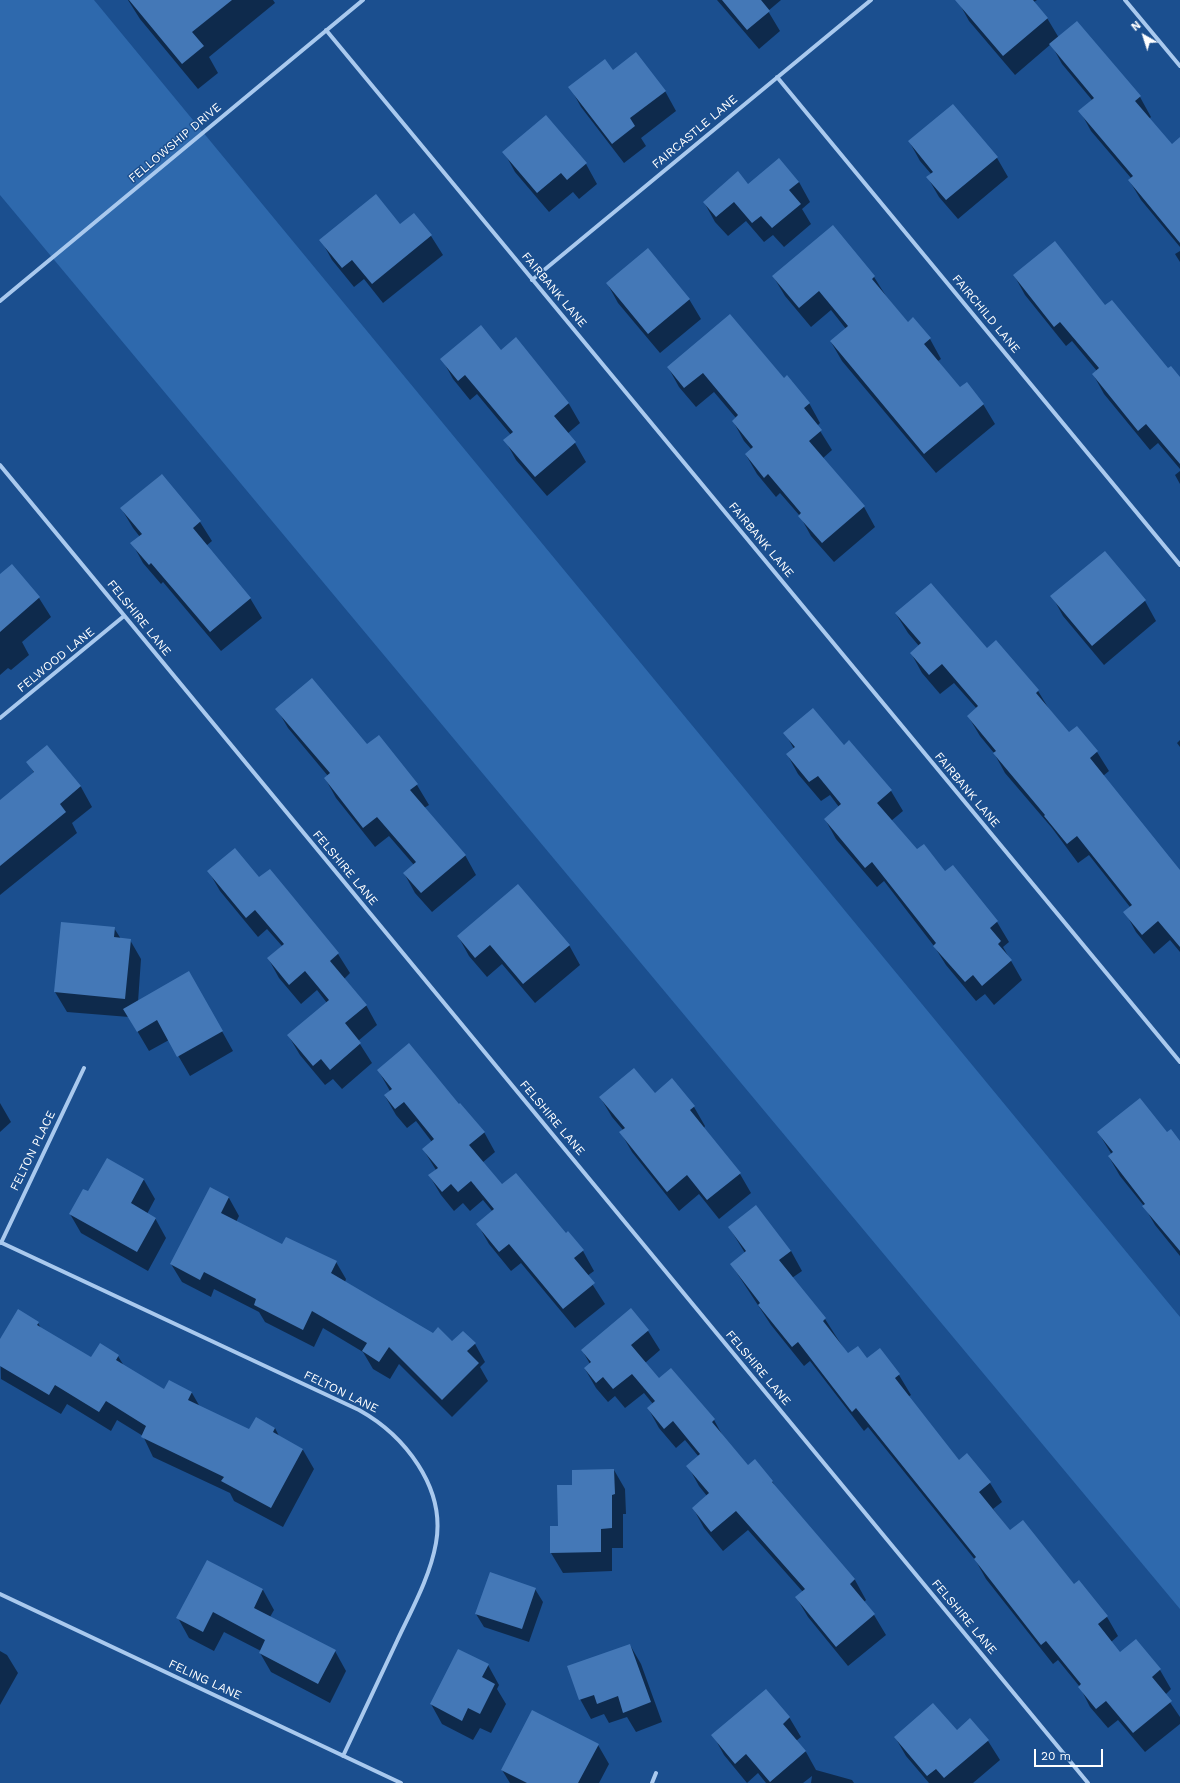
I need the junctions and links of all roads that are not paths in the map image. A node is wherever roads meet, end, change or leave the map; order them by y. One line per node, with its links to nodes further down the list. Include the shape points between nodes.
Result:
1 (363, 0): 4 (street, FELLOWSHIP DRIVE)
2 (871, 0): 6 (street, FAIRCASTLE LANE)
3 (1125, 0): 5 (street)
4 (326, 30): 7 (street, FAIRBANK LANE); 8 (street, FELLOWSHIP DRIVE)
5 (1180, 66)
6 (777, 77): 7 (street, FAIRCASTLE LANE); 10 (street, FAIRCHILD LANE)
7 (532, 280): 13 (street, FAIRBANK LANE)
8 (0, 301)
9 (0, 465): 11 (street, FELSHIRE LANE)
10 (1180, 565)
11 (124, 616): 12 (street, FELWOOD LANE); 21 (street, FELSHIRE LANE)
12 (0, 718)
13 (1180, 1062)
14 (84, 1068): 15 (street, FELTON PLACE)
15 (0, 1243): 17 (street, FELTON LANE, via 359,1410 380,1423 413,1457 428,1482 436,1510 433,1558)
16 (0, 1594): 17 (street, FELING LANE)
17 (343, 1756): 19 (street, FELING LANE)
18 (656, 1773): 20 (street)
19 (401, 1783)
20 (652, 1783)
21 (1088, 1783)

